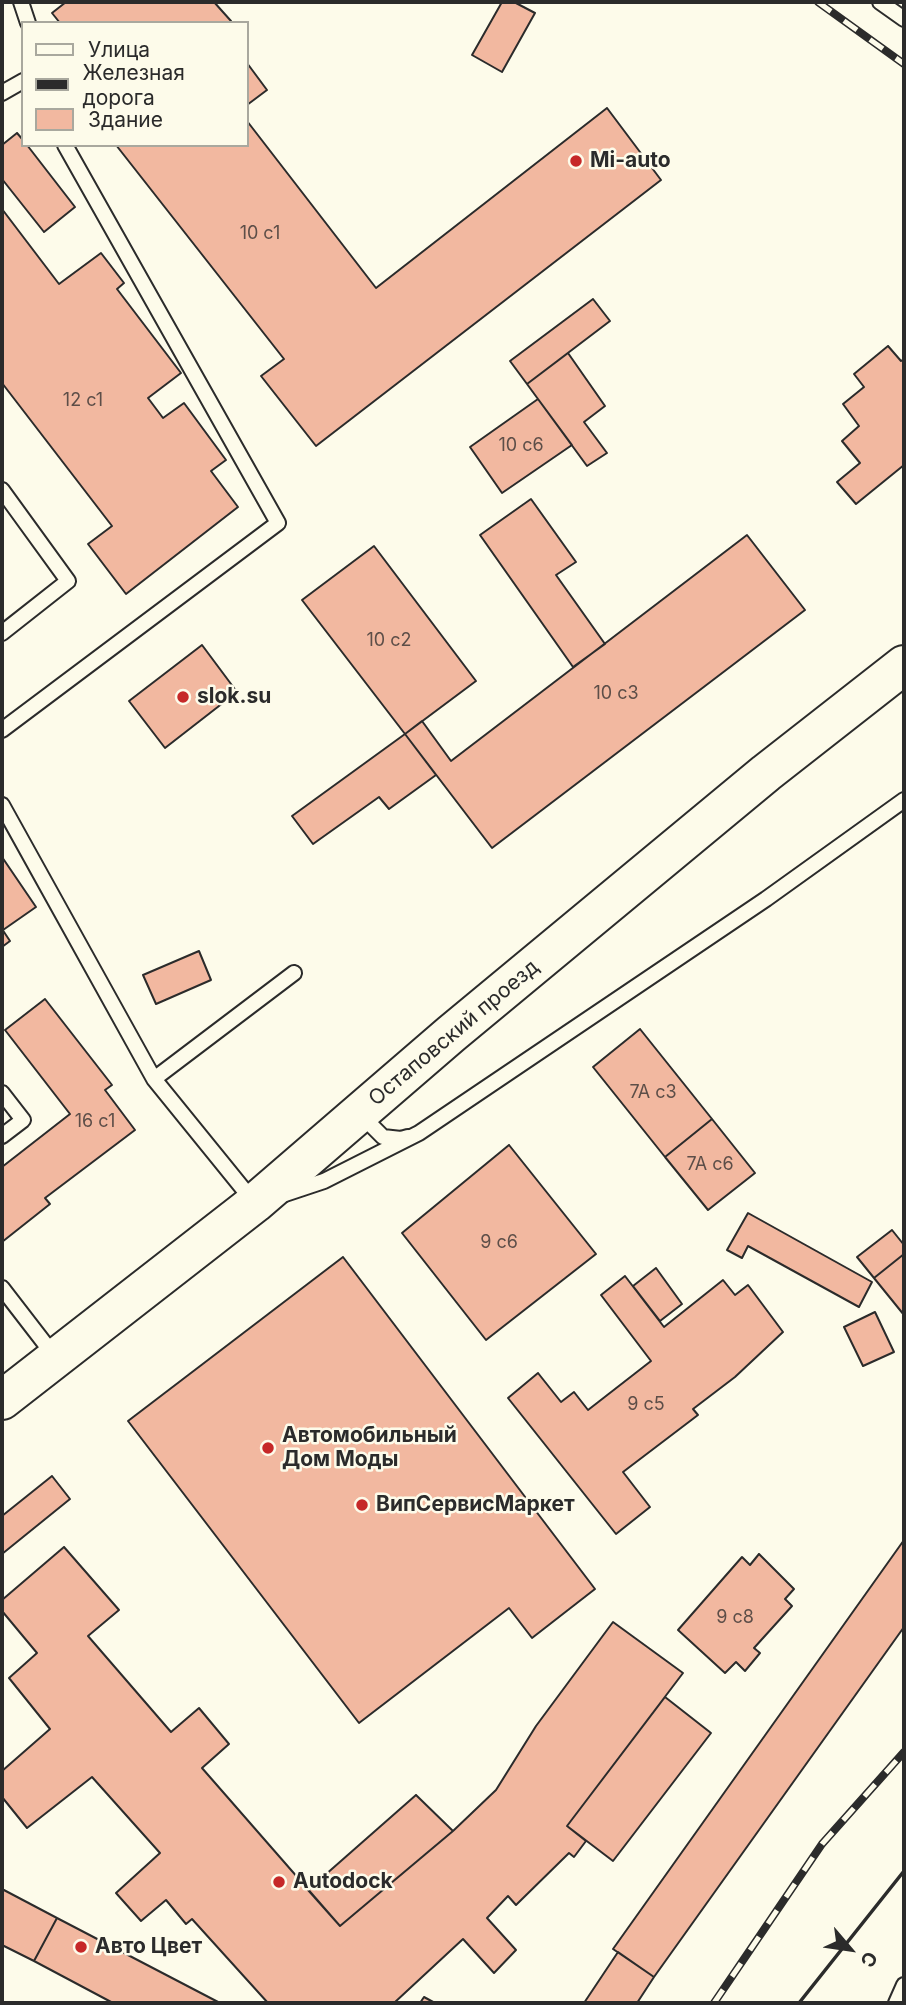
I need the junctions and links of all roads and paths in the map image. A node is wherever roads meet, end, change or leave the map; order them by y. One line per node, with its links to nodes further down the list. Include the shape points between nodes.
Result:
1 (21, 2): 4 (lane)
2 (880, 2): 3 (lane)
3 (904, 19)
4 (27, 21)
5 (21, 82): 6 (lane)
6 (2, 93)
7 (66, 147): 11 (lane, via 278,523)
8 (2, 490): 9 (lane, via 68,581)
9 (2, 633)
10 (904, 665): 17 (main road, Остаповский проезд, via 755,781)
11 (2, 730)
12 (904, 800): 18 (lane)
13 (2, 805): 15 (lane)
14 (294, 973): 15 (lane)
15 (154, 1079): 20 (lane)
16 (2, 1093): 19 (lane, via 23,1120)
17 (359, 1113): 18 (lane, via 383,1137 401,1139); 20 (main road, Остаповский проезд)
18 (419, 1133): 20 (lane, via 324,1181)
19 (2, 1136)
20 (255, 1203): 22 (main road, Остаповский проезд)
21 (2, 1288): 22 (lane)
22 (57, 1359): 23 (main road, Остаповский проезд)
23 (2, 1400)
24 (904, 1985): 25 (lane)
25 (896, 2003)

